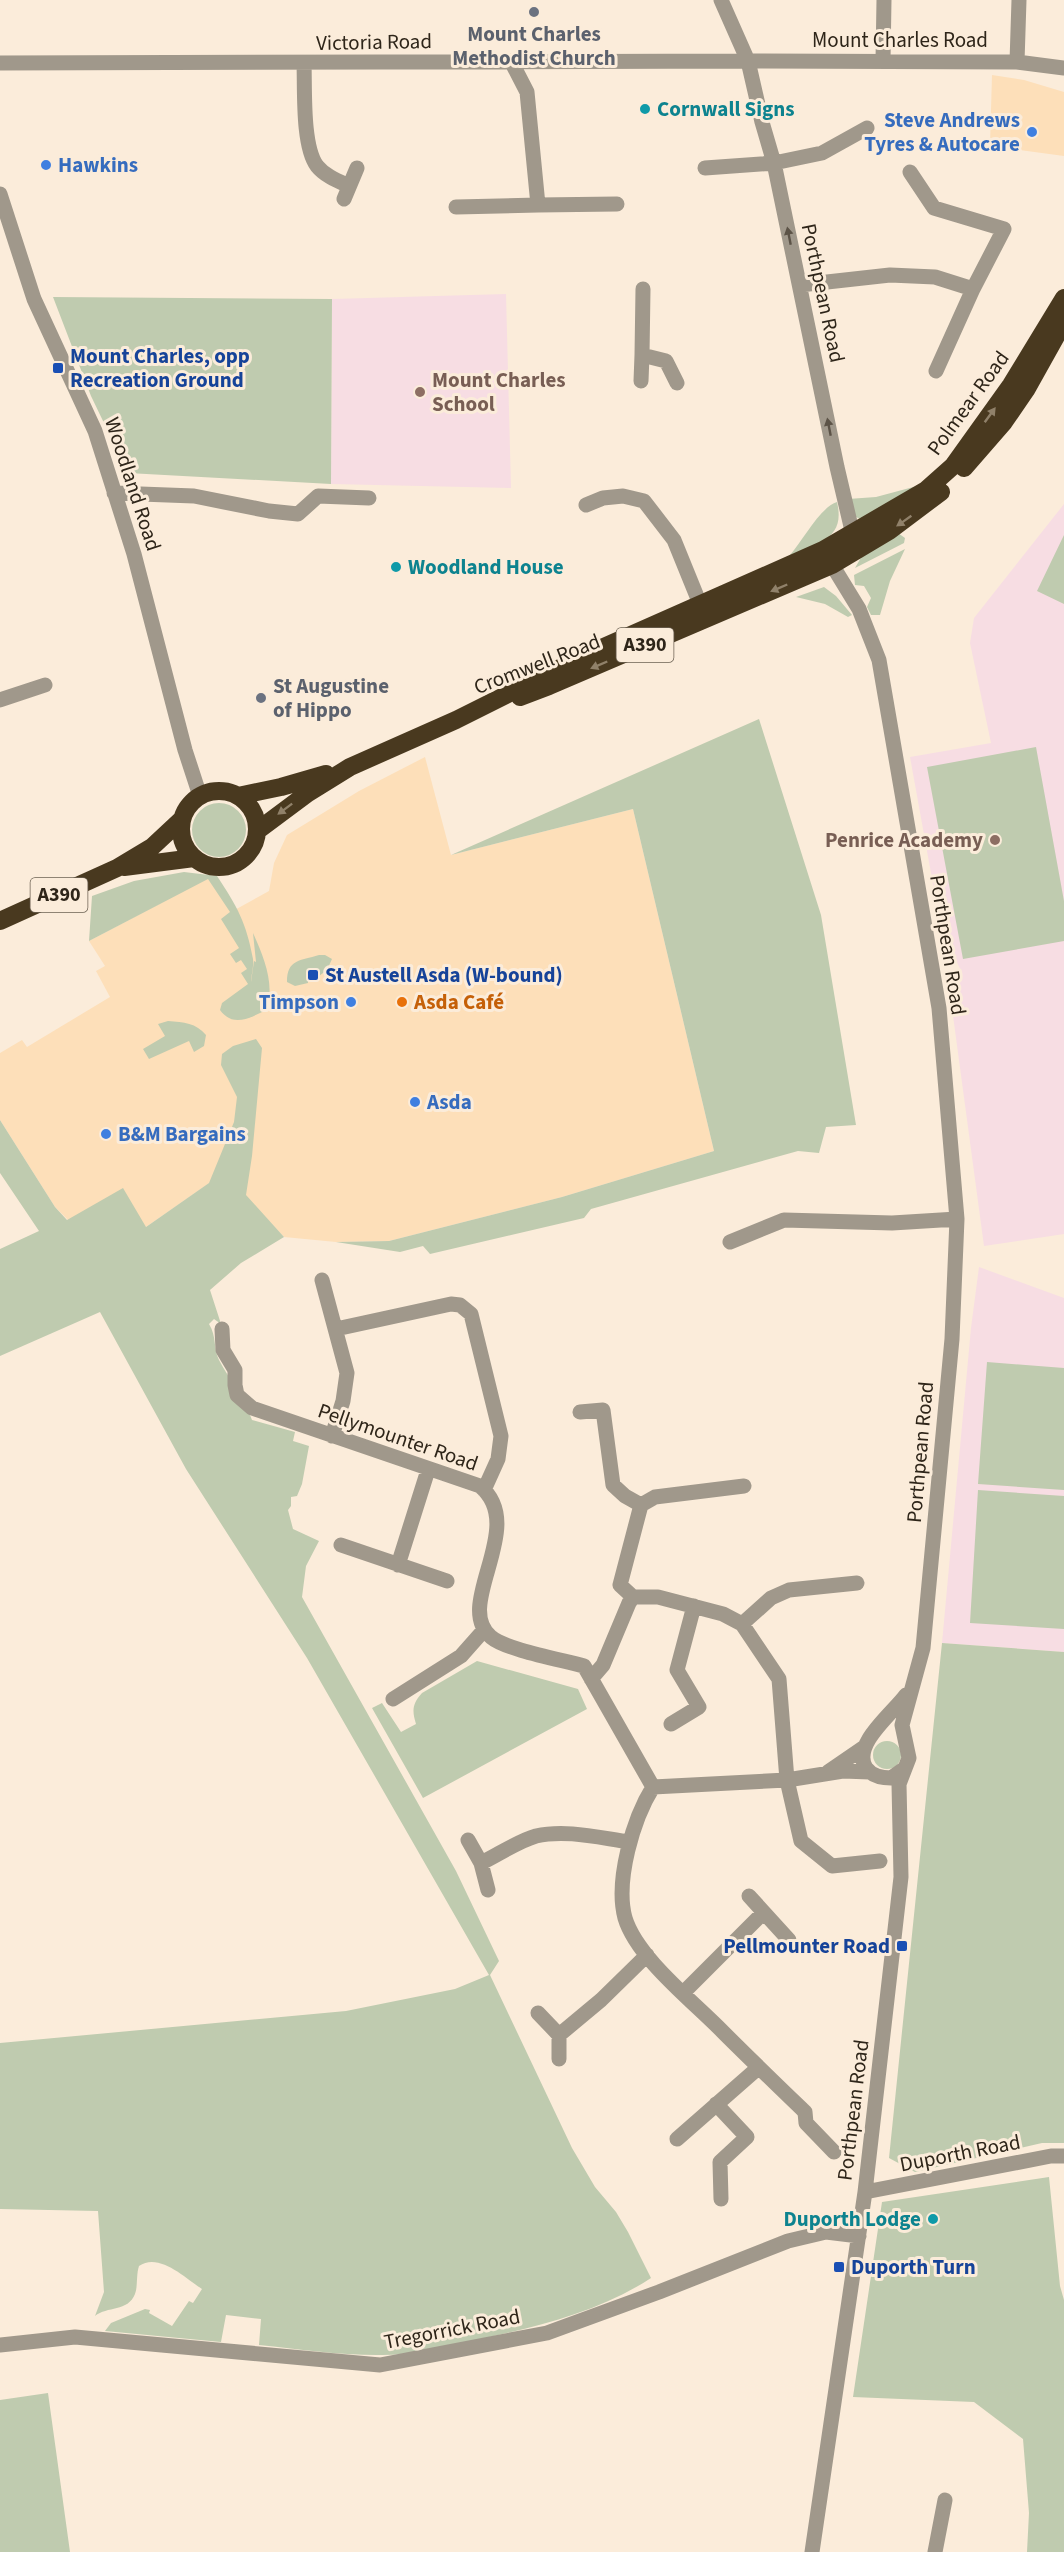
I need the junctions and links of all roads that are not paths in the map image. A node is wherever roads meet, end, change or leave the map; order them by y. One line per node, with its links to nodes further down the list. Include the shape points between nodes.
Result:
1 (721, 0): 5 (street, Porthpean Road)
2 (884, 0): 6 (street)
3 (1019, 0): 7 (street)
4 (511, 61): 5 (street, Victoria Road); 9 (street, Victoria Road); 18 (street, via 527,92)
5 (748, 61): 6 (street, Mount Charles Road); 12 (street, Porthpean Road)
6 (883, 61): 7 (street, Mount Charles Road)
7 (1017, 62): 10 (street, Mount Charles Road)
8 (0, 63): 9 (street, Victoria Road)
9 (304, 63): 13 (street, via 313,158 346,192)
10 (1060, 70)
11 (867, 128): 12 (street, via 822,153)
12 (774, 163): 14 (street); 20 (street, Porthpean Road, one-way to 12)
13 (357, 168)
14 (705, 168)
15 (910, 172): 22 (street, via 934,208 1004,229)
16 (0, 194): 29 (street, Woodland Road, via 34,299 85,407)
17 (617, 204): 18 (street)
18 (538, 205): 19 (street)
19 (456, 207)
20 (800, 285): 22 (street, via 890,275 935,277); 32 (street, Porthpean Road, one-way to 20)
21 (643, 289): 25 (street)
22 (973, 289): 26 (street)
23 (1064, 298): 32 (highway, Polmear Road / A390, one-way to 23, via 926,490 953,466 1017,376)
24 (1064, 322): 33 (highway, Polmear Road / A390, one-way to 33, via 1010,414 954,479 914,514)
25 (642, 355): 27 (street); 28 (street, via 666,361)
26 (936, 371)
27 (641, 381)
28 (677, 383)
29 (114, 493): 30 (street, via 194,496 298,514 318,496); 39 (street, Woodland Road)
30 (369, 498)
31 (586, 505): 34 (street, via 623,496 644,501 675,540)
32 (853, 534): 33 (highway, Polmear Road / A390)
33 (828, 558): 34 (highway, Cromwell Road / A390); 37 (highway, Cromwell Road / A390, one-way to 37, via 549,686); 46 (street, Porthpean Road, via 859,609 879,660 939,1008)
34 (700, 604): 37 (highway, Cromwell Road / A390, via 538,677)
35 (45, 685): 36 (street)
36 (0, 700)
37 (456, 720): 38 (highway, Cromwell Road / A390)
38 (350, 767): 40 (highway, Cromwell Road / A390, via 281,788); 42 (highway, Cromwell Road / A390, one-way to 42)
39 (200, 796): 40 (highway, A390, via 220,791); 41 (highway, A390, via 187,807)
40 (238, 796): 42 (highway, via 254,813)
41 (182, 819): 43 (highway, via 184,845); 44 (highway, A390, via 152,847)
42 (257, 831): 43 (highway, A390, via 249,852 231,865 206,865)
43 (194, 858): 44 (highway, A390)
44 (117, 868): 45 (highway, A390)
45 (0, 921)
46 (957, 1219): 47 (street, via 892,1223 783,1220); 66 (street, Porthpean Road, via 952,1339 923,1648)
47 (730, 1242)
48 (322, 1280): 50 (street)
49 (222, 1329): 52 (street, Pellymounter Road, via 222,1350 233,1366 237,1395 244,1403)
50 (336, 1329): 52 (street, via 347,1373); 55 (street, via 451,1304 460,1305 471,1314 501,1436 498,1459)
51 (580, 1412): 56 (street, via 603,1410 614,1485)
52 (332, 1436): 53 (street, Pellymounter Road)
53 (429, 1470): 55 (street, Pellymounter Road); 58 (street)
54 (744, 1486): 56 (street, via 655,1497)
55 (484, 1490): 64 (street, Pellymounter Road, via 494,1502 496,1532 480,1603)
56 (641, 1505): 61 (street, via 620,1585)
57 (341, 1545): 58 (street)
58 (398, 1565): 59 (street)
59 (447, 1581)
60 (857, 1583): 63 (street, via 789,1590 771,1598)
61 (633, 1598): 62 (street, via 658,1597); 65 (street, via 603,1665)
62 (694, 1606): 63 (street); 68 (street, via 677,1670 699,1707)
63 (742, 1624): 74 (street, via 779,1679)
64 (483, 1630): 65 (street, via 498,1642 584,1666); 67 (street, via 461,1656)
65 (591, 1679): 75 (street)
66 (911, 1688): 69 (street, Porthpean Road); 70 (street, Porthpean Road, via 902,1725)
67 (393, 1699)
68 (671, 1724)
69 (866, 1743): 70 (street, via 883,1731 891,1731); 72 (street); 73 (street, Porthpean Road, via 863,1761)
70 (907, 1744): 71 (street, Porthpean Road, via 909,1758)
71 (905, 1768): 73 (street, via 891,1778); 76 (street, Porthpean Road, via 899,1784)
72 (828, 1773): 73 (street); 74 (street)
73 (873, 1774): 76 (street, Porthpean Road)
74 (787, 1780): 75 (street); 79 (street, via 801,1841 832,1866)
75 (653, 1787): 78 (street, via 640,1809)
76 (899, 1814): 95 (street, Porthpean Road, via 901,1877)
77 (468, 1840): 80 (street)
78 (630, 1842): 80 (street, via 552,1834 534,1837); 85 (street, via 624,1916 631,1934)
79 (880, 1861)
80 (481, 1863): 81 (street)
81 (488, 1890)
82 (749, 1896): 83 (street)
83 (763, 1913): 84 (street); 86 (street)
84 (789, 1940)
85 (647, 1955): 86 (street); 88 (street)
86 (683, 1993): 90 (street)
87 (538, 2013): 88 (street)
88 (559, 2035): 89 (street)
89 (559, 2059)
90 (758, 2068): 91 (street); 93 (street, via 804,2112 806,2123)
91 (716, 2104): 92 (street); 96 (street, via 747,2136 720,2162)
92 (677, 2139)
93 (834, 2152)
94 (1064, 2156): 95 (street, Duporth Road)
95 (865, 2192): 97 (street, Porthpean Road)
96 (721, 2199)
97 (859, 2236): 98 (street, Tregorrick Road, via 826,2232 788,2241 547,2333 380,2365 75,2337); 100 (street, Porthpean Road)
98 (0, 2345)
99 (945, 2500): 101 (street)
100 (812, 2552)
101 (935, 2552)

